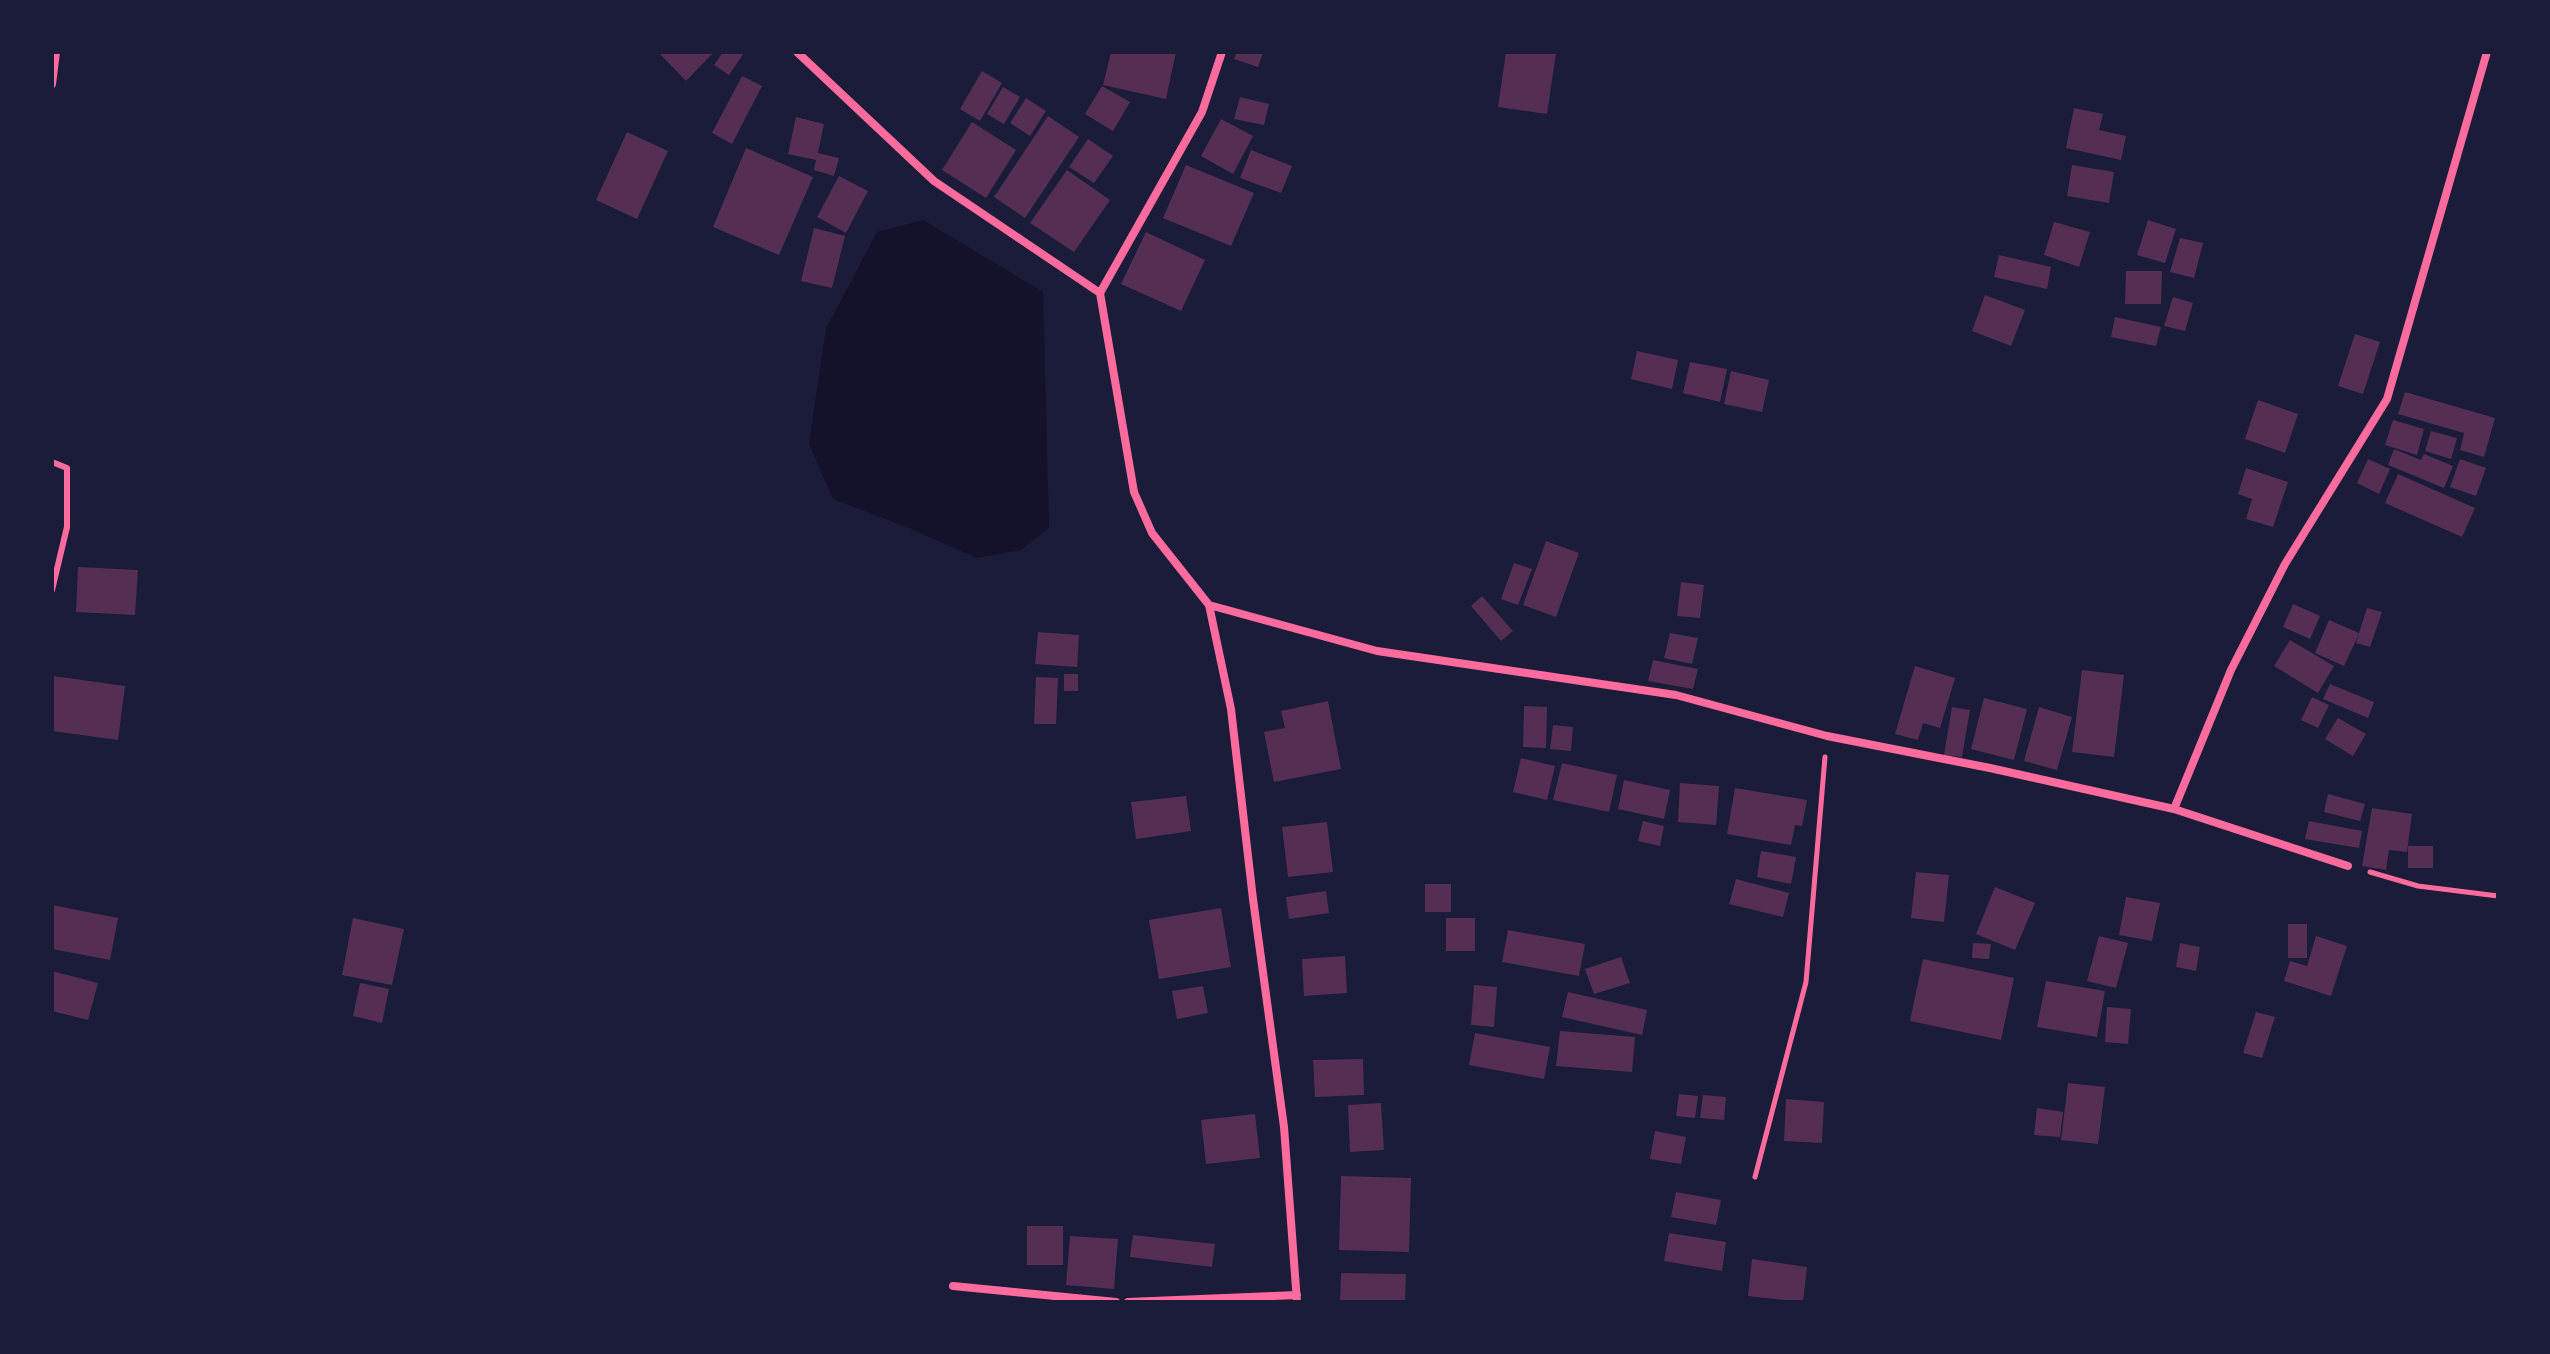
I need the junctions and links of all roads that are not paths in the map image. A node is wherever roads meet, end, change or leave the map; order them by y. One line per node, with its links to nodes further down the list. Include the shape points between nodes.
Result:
1 (56, 52): 5 (street)
2 (797, 52): 6 (street, via 934,181)
3 (1222, 52): 6 (street, via 1202,112)
4 (2487, 52): 10 (street, via 2387,399 2285,564 2231,670)
5 (52, 84)
6 (1100, 293): 9 (street, via 1134,492 1152,533)
7 (52, 462): 8 (lane, via 67,468 67,527)
8 (52, 590)
9 (1209, 605): 10 (street, via 1377,651 1676,695 1827,736); 13 (street, via 1231,709 1284,1127)
10 (2174, 809): 11 (street)
11 (2348, 866)
12 (953, 1286): 14 (street)
13 (1297, 1298): 15 (street)
14 (1116, 1302)
15 (1128, 1302)

